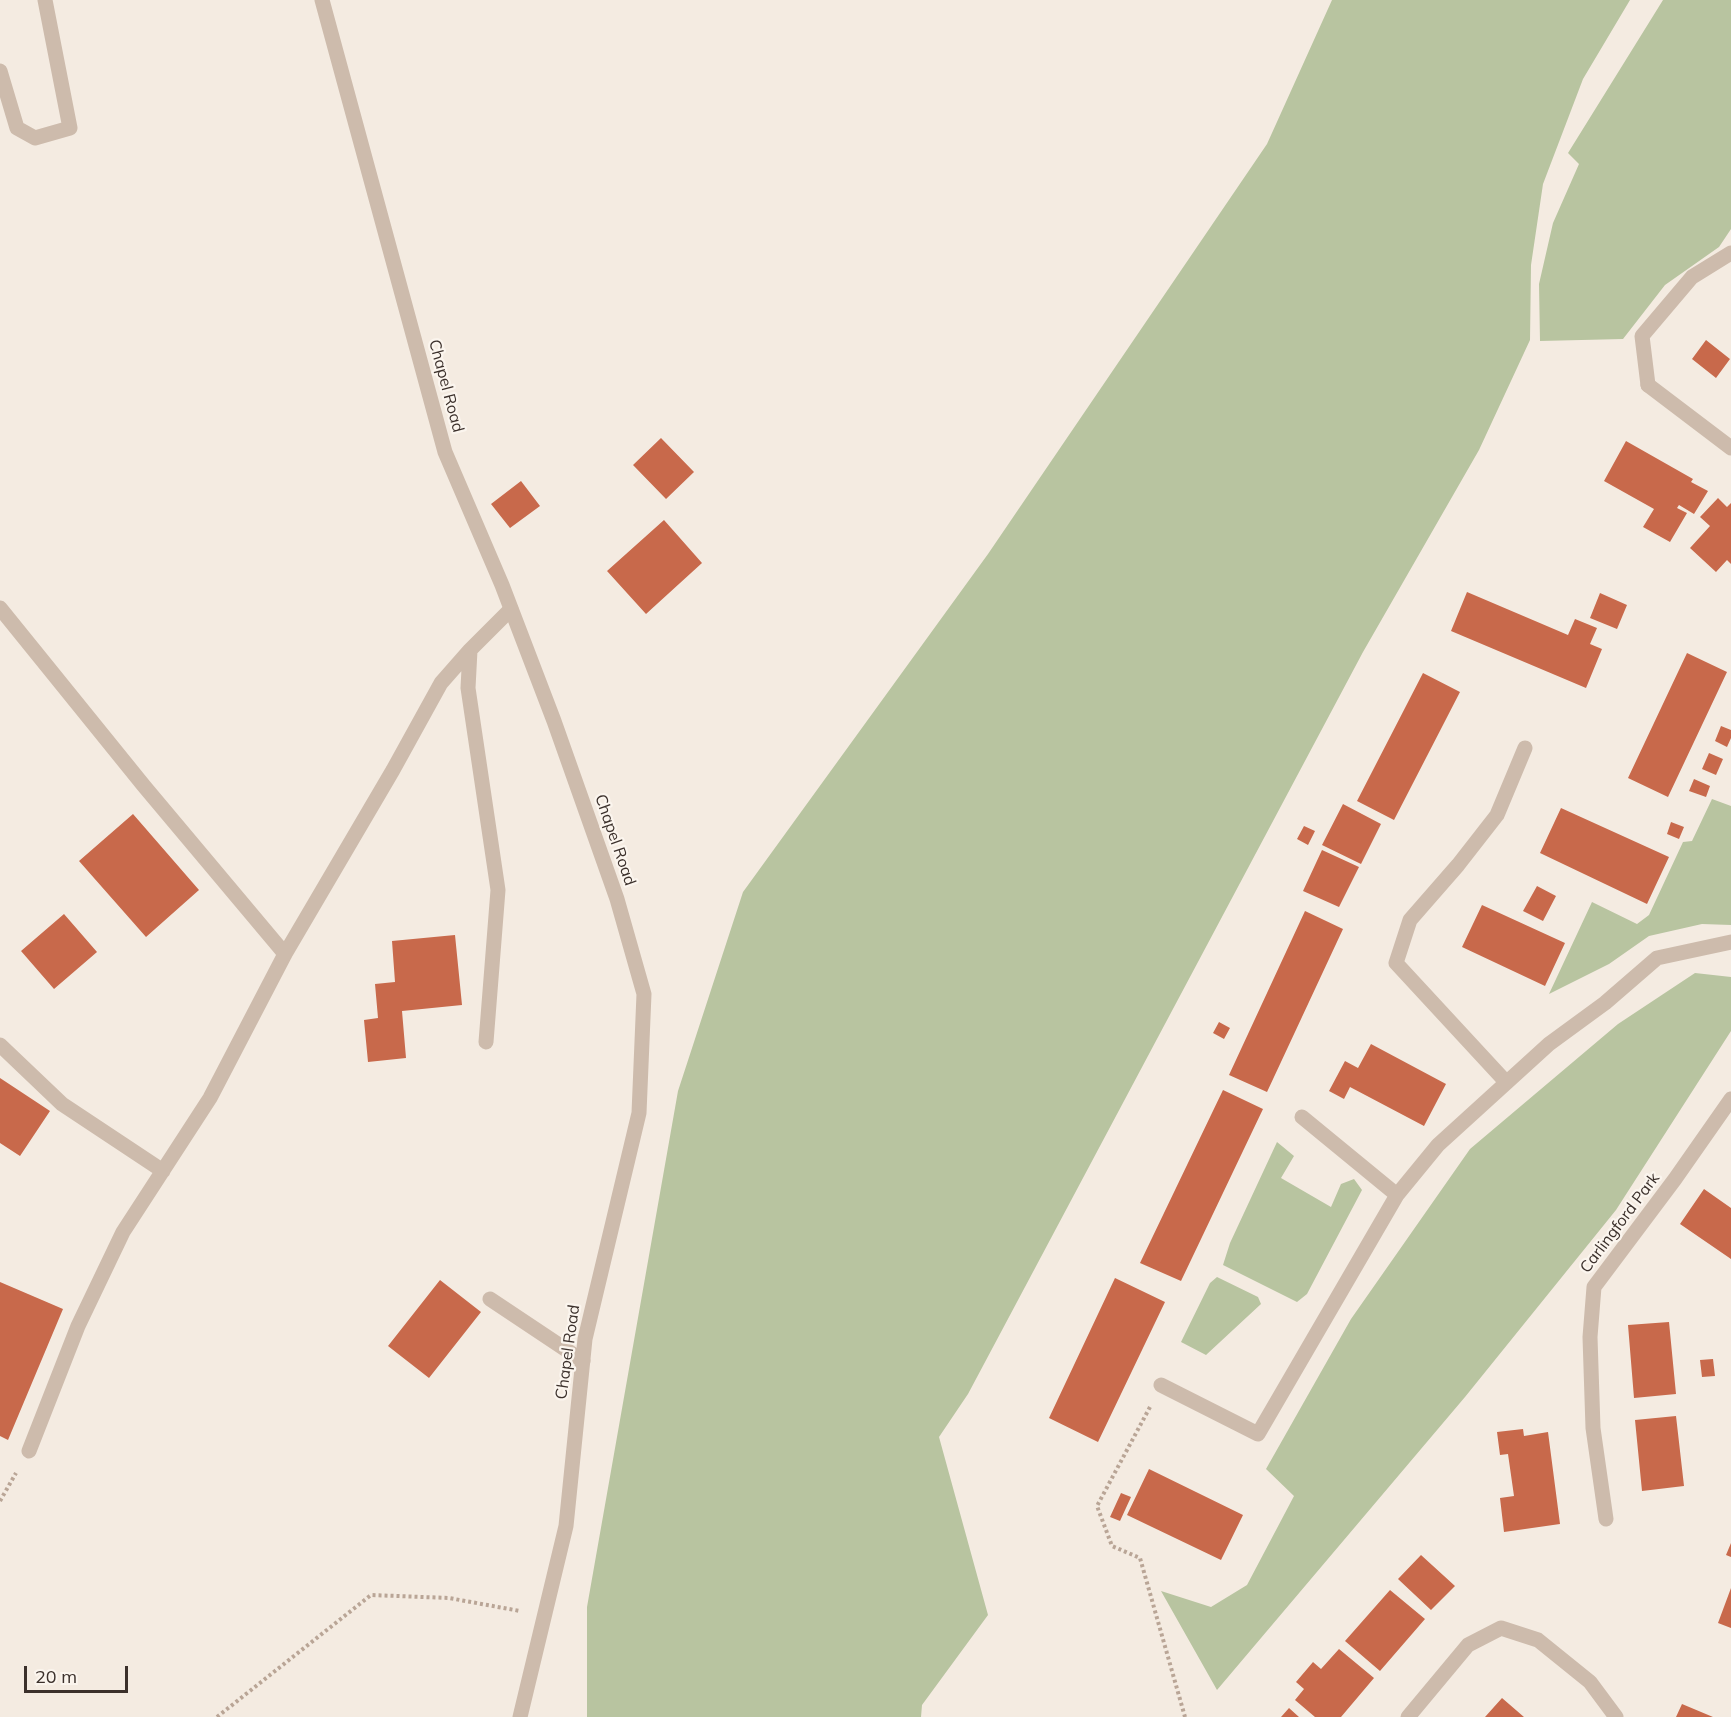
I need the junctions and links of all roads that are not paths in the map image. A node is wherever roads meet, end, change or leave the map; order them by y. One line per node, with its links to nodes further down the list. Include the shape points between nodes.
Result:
1 (45, 0): 3 (street, via 70,128 35,138 17,128)
2 (322, 0): 7 (street, Chapel Road, via 445,452)
3 (0, 71)
4 (1731, 252): 5 (street, via 1692,277 1642,336 1648,385)
5 (1731, 448)
6 (0, 608): 11 (street)
7 (511, 609): 8 (street); 20 (street, Chapel Road, via 617,899 644,994 639,1113)
8 (470, 650): 11 (street, via 441,683); 12 (street, via 468,688 498,890)
9 (1525, 748): 14 (street, via 1497,815 1410,920 1396,963)
10 (1731, 942): 14 (street, via 1657,958)
11 (285, 954): 17 (street, via 210,1098)
12 (486, 1042)
13 (0, 1045): 17 (street, via 62,1104)
14 (1506, 1082): 18 (street, via 1438,1145)
15 (1730, 1106): 23 (street, Carlingford Park, via 1594,1287 1590,1337 1593,1428)
16 (1302, 1117): 18 (street)
17 (163, 1171): 22 (street, via 123,1232 78,1326)
18 (1397, 1195): 21 (street, via 1258,1434)
19 (490, 1299): 20 (street)
20 (582, 1361): 24 (street, Chapel Road, via 566,1526)
21 (1161, 1385)
22 (29, 1451)
23 (1606, 1520)
24 (520, 1717)
25 (1408, 1717): 26 (street, via 1468,1645 1501,1628 1538,1640 1590,1682)
26 (1616, 1717)

